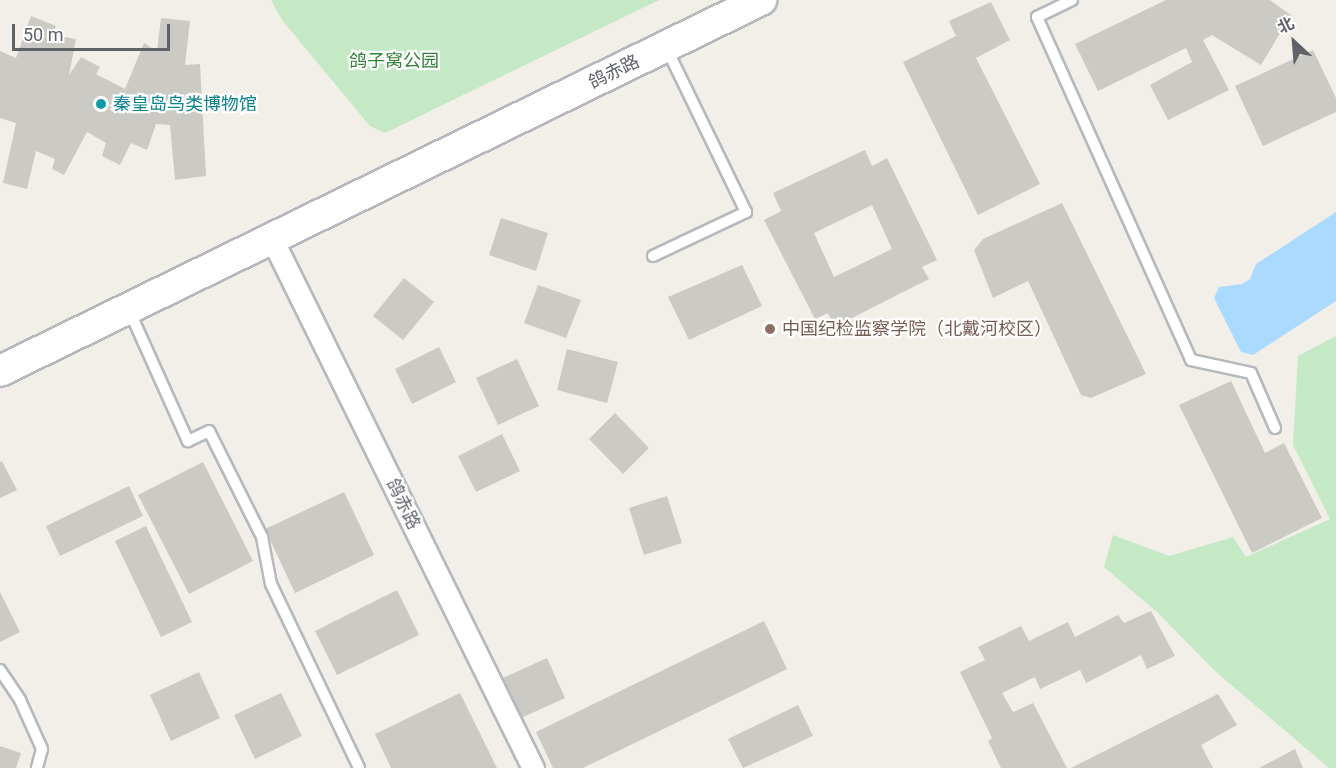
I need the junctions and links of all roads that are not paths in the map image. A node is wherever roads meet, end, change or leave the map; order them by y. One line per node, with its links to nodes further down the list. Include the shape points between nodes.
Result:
1 (761, 0): 3 (main road, 鸽赤路)
2 (1072, 0): 8 (lane, via 1037,18 1191,360 1251,374)
3 (666, 47): 4 (main road, 鸽赤路); 5 (lane, via 746,212)
4 (272, 239): 6 (main road, 鸽赤路); 12 (street, 鸽赤路)
5 (653, 256)
6 (128, 310): 7 (main road, 鸽赤路); 11 (lane, via 188,441 209,431 262,537 270,584)
7 (0, 371)
8 (1275, 428)
9 (0, 670): 10 (lane, via 20,700 42,749)
10 (37, 768)
11 (359, 768)
12 (533, 768)

